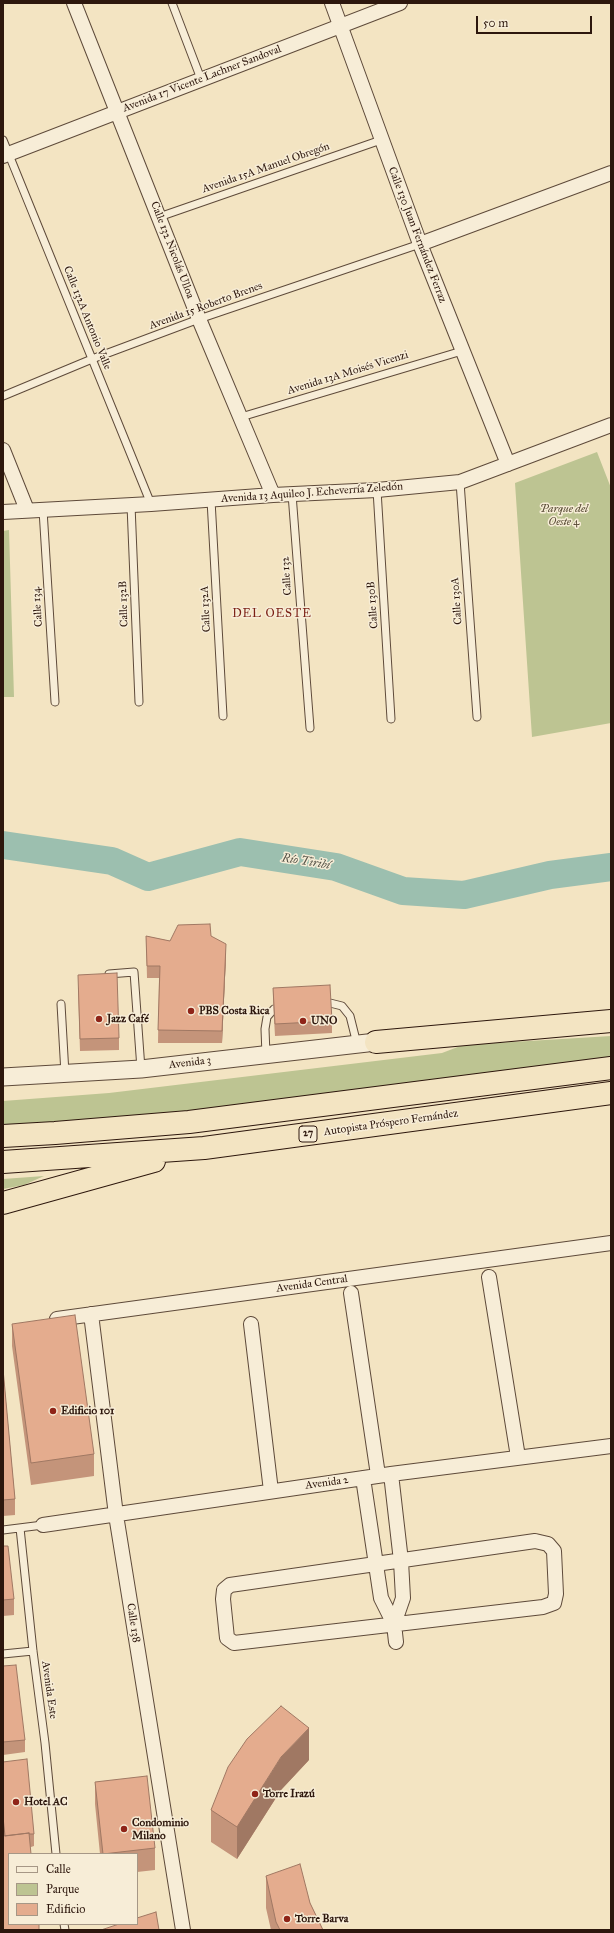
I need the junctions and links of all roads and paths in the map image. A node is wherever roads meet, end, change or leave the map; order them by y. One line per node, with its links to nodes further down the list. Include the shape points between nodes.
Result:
1 (74, 3): 7 (street, Calle 132 Nicolás Ulloa)
2 (172, 3): 6 (lane)
3 (332, 3): 5 (street, Calle 130 Juan Fernández Ferraz)
4 (400, 3): 5 (street, Avenida 17 Vicente Lachner Sandoval)
5 (341, 26): 6 (street, Avenida 17 Vicente Lachner Sandoval); 9 (street, Calle 130 Juan Fernández Ferraz)
6 (201, 79): 7 (street, Avenida 17 Vicente Lachner Sandoval)
7 (118, 111): 10 (street, Avenida 17 Vicente Lachner Sandoval); 12 (street, Calle 132 Nicolás Ulloa)
8 (3, 140): 10 (lane, Calle 132A Antonio Valle)
9 (381, 140): 12 (lane, Avenida 15A Manuel Obregón); 13 (street, Calle 130 Juan Fernández Ferraz)
10 (6, 154): 16 (lane, Calle 132A Antonio Valle)
11 (611, 173): 13 (street)
12 (159, 217): 14 (street, Calle 132 Nicolás Ulloa)
13 (420, 244): 14 (lane, Avenida 15 Roberto Brenes); 15 (street, Calle 130 Juan Fernández Ferraz)
14 (199, 319): 16 (lane, Avenida 15 Roberto Brenes); 18 (street, Calle 132 Nicolás Ulloa)
15 (462, 351): 18 (lane, Avenida 13A Moisés Vicenzi); 21 (street, Calle 130 Juan Fernández Ferraz)
16 (92, 359): 17 (lane, Avenida 15 Roberto Brenes); 27 (lane, Calle 132A Antonio Valle)
17 (3, 396)
18 (241, 417): 25 (street, Calle 132 Nicolás Ulloa)
19 (611, 425): 21 (street, Avenida 13 Aquileo J. Echeverría Zeledón)
20 (3, 450): 29 (street)
21 (508, 464): 22 (street, Avenida 13 Aquileo J. Echeverría Zeledón)
22 (460, 482): 23 (street, Avenida 13 Aquileo J. Echeverría Zeledón); 35 (lane, Calle 130A)
23 (377, 490): 24 (street, Avenida 13 Aquileo J. Echeverría Zeledón); 36 (lane, Calle 130B)
24 (292, 494): 25 (street, Avenida 13 Aquileo J. Echeverría Zeledón); 37 (lane, Calle 132)
25 (273, 495): 26 (street, Avenida 13 Aquileo J. Echeverría Zeledón)
26 (211, 500): 27 (street, Avenida 13 Aquileo J. Echeverría Zeledón); 34 (lane, Calle 132A)
27 (151, 504): 28 (street, Avenida 13 Aquileo J. Echeverría Zeledón)
28 (131, 505): 30 (street, Avenida 13 Aquileo J. Echeverría Zeledón); 33 (lane, Calle 132B)
29 (27, 510): 30 (street, Avenida 13 Aquileo J. Echeverría Zeledón); 31 (street, Avenida 13 Aquileo J. Echeverría Zeledón)
30 (42, 510): 32 (lane, Calle 134)
31 (3, 512)
32 (56, 702)
33 (139, 702)
34 (223, 716)
35 (477, 718)
36 (391, 719)
37 (310, 728)
38 (99, 975): 46 (lane, via 134,972)
39 (330, 1003): 43 (lane, via 342,1006)
40 (61, 1004): 47 (lane)
41 (274, 1009): 44 (lane, via 267,1017)
42 (611, 1021): 43 (highway)
43 (366, 1043): 44 (street, Avenida 3)
44 (266, 1055): 46 (street, Avenida 3)
45 (611, 1068): 50 (highway, via 189,1122)
46 (141, 1069): 47 (street, Avenida 3)
47 (65, 1074): 48 (street, Avenida 3)
48 (3, 1077)
49 (611, 1093): 51 (highway, Autopista Próspero Fernández / 27)
50 (3, 1136)
51 (204, 1148): 52 (highway, Autopista Próspero Fernández / 27); 53 (highway)
52 (3, 1162)
53 (3, 1203)
54 (611, 1243): 57 (street, Avenida Central)
55 (489, 1277): 61 (street)
56 (351, 1293): 62 (street)
57 (91, 1314): 58 (street, Avenida Central); 65 (street, Calle 138)
58 (42, 1320)
59 (251, 1324): 64 (street)
60 (611, 1446): 61 (street, Avenida 2)
61 (518, 1456): 62 (street, Avenida 2)
62 (384, 1474): 63 (street, Avenida 2); 69 (street)
63 (363, 1478): 64 (street, Avenida 2); 70 (street)
64 (271, 1491): 65 (street, Avenida 2)
65 (116, 1515): 66 (street, Avenida 2); 76 (street, Calle 138)
66 (43, 1525): 67 (lane)
67 (20, 1528): 68 (lane); 73 (lane, Avenida Este)
68 (3, 1530)
69 (402, 1561): 70 (street); 71 (street, via 403,1598); 71 (street, via 535,1541 548,1544 554,1552 556,1594 554,1603 543,1607)
70 (375, 1564): 71 (street, via 381,1598); 71 (street, via 230,1585 224,1590 223,1598 228,1638 234,1643)
71 (394, 1624): 72 (street)
72 (396, 1642)
73 (33, 1652): 74 (lane); 75 (lane, Avenida Este)
74 (3, 1654)
75 (56, 1853)
76 (183, 1930)

